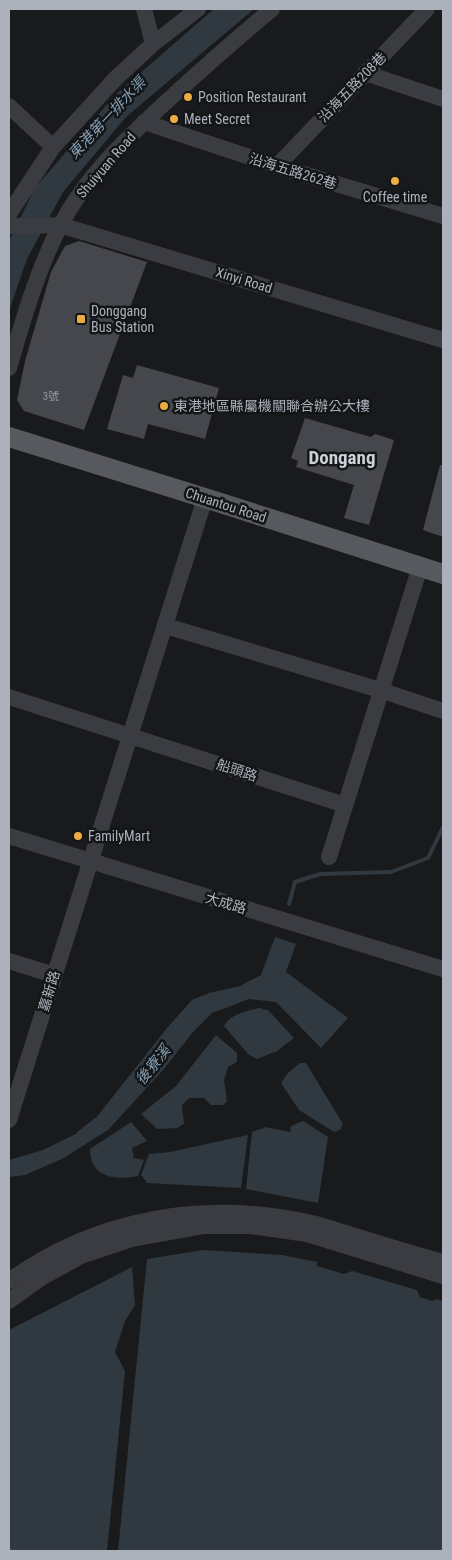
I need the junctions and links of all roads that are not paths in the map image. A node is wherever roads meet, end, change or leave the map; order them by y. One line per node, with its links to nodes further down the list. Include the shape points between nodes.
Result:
1 (144, 9): 5 (street)
2 (198, 9): 5 (street)
3 (272, 9): 9 (street, Shuiyuan Road)
4 (427, 9): 6 (street, 沿海五路208巷)
5 (153, 44): 10 (street, via 116,78)
6 (365, 73): 7 (street); 11 (street, 沿海五路208巷)
7 (443, 99)
8 (9, 106): 10 (street)
9 (144, 122): 11 (street, 沿海五路262巷); 14 (street, Shuiyuan Road)
10 (53, 147): 13 (street)
11 (277, 166): 12 (street, 沿海五路262巷)
12 (443, 216)
13 (10, 222): 14 (street, Xinyi Road)
14 (52, 225): 15 (street, Xinyi Road); 16 (street, Shuiyuan Road)
15 (443, 340)
16 (9, 368)
17 (9, 437): 18 (main road, Chuantou Road)
18 (206, 498): 19 (main road, Chuantou Road); 21 (street)
19 (420, 567): 20 (main road, Chuantou Road); 22 (street)
20 (443, 574)
21 (166, 626): 22 (street); 25 (street)
22 (380, 690): 24 (street); 26 (street)
23 (9, 697): 25 (street, 船頭路)
24 (443, 712)
25 (129, 736): 26 (street, 船頭路); 29 (street)
26 (345, 805): 28 (street)
27 (9, 836): 29 (street, 大成路)
28 (329, 857)
29 (90, 861): 31 (street, 大成路); 32 (street, 嘉新路)
30 (9, 961): 32 (street)
31 (443, 969)
32 (54, 975): 33 (street, 嘉新路)
33 (16, 1075): 34 (street, 嘉新路)
34 (9, 1120)
35 (443, 1262): 37 (street, via 312,1223 257,1214 202,1212 126,1224 75,1242 31,1265)
36 (443, 1276): 38 (street, via 307,1234 250,1226 204,1226 132,1239 81,1256 41,1278)
37 (9, 1281)
38 (9, 1301)

